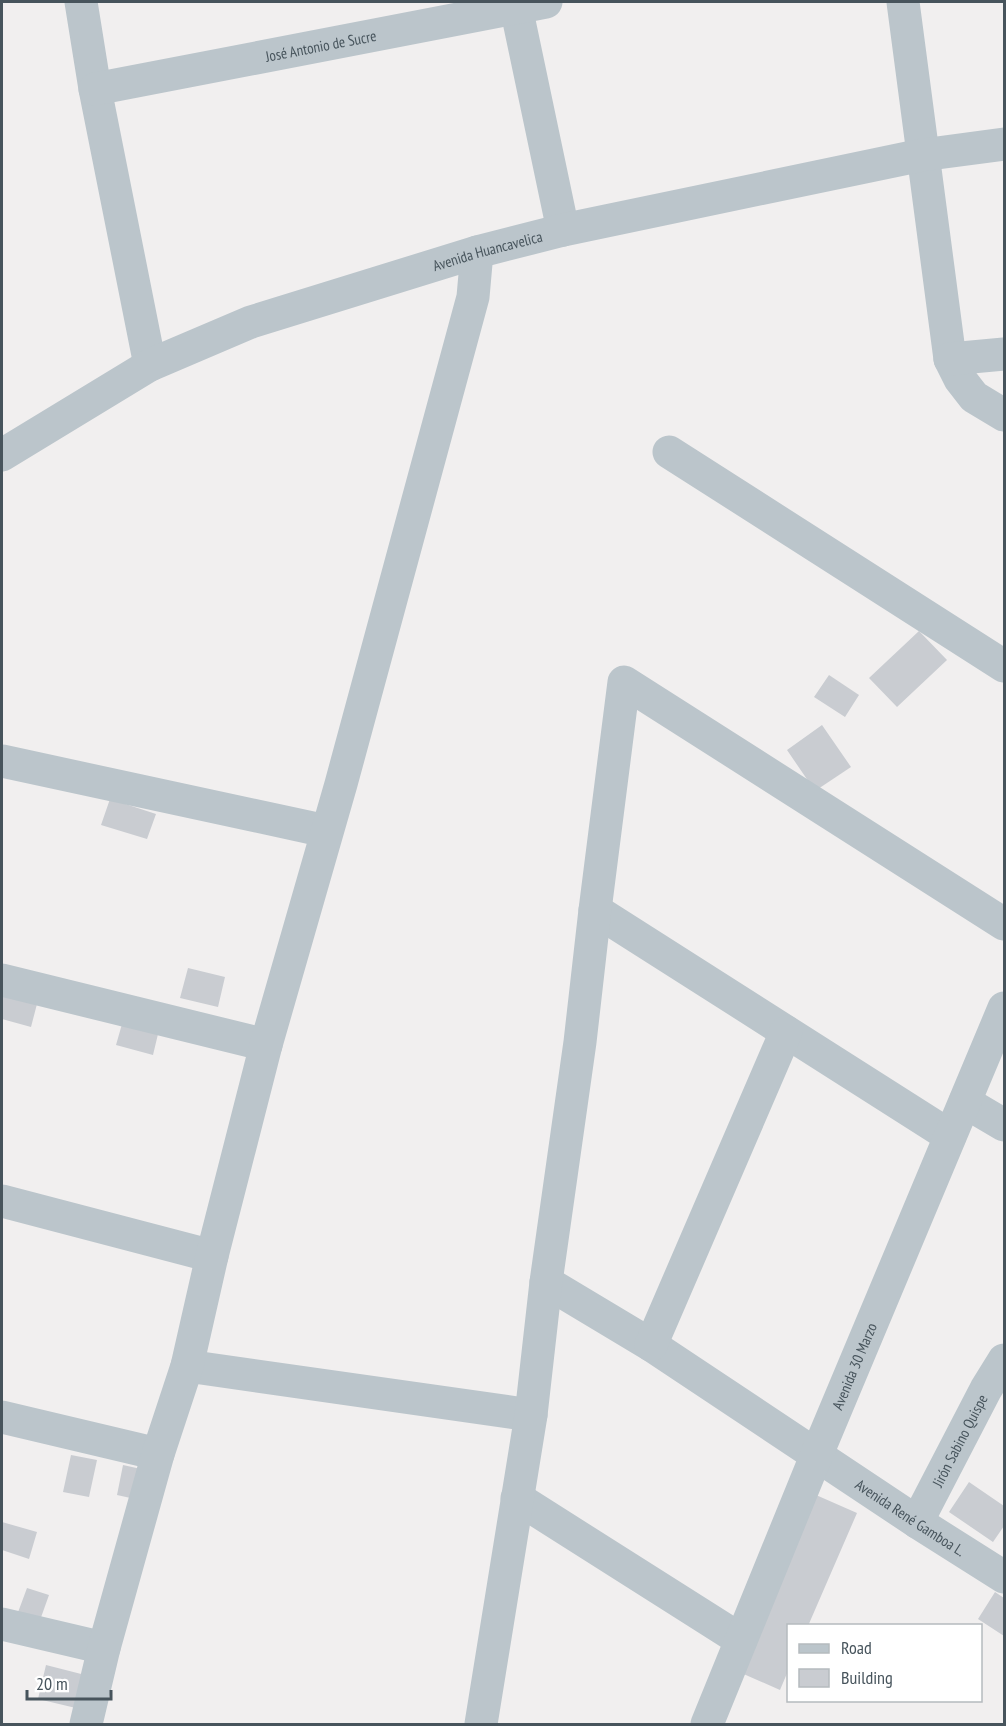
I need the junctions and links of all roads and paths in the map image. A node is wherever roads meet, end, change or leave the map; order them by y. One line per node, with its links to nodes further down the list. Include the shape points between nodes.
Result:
1 (81, 2): 4 (street)
2 (903, 2): 6 (street)
3 (526, 4): 4 (street, José Antonio de Sucre); 7 (street)
4 (94, 89): 11 (street)
5 (1005, 144): 6 (street, Avenida Huancavelica)
6 (922, 155): 7 (street, Avenida Huancavelica); 10 (street)
7 (562, 230): 8 (street, Avenida Huancavelica)
8 (477, 252): 11 (street, Avenida Huancavelica, via 251,322); 17 (street, via 473,297)
9 (1005, 354): 10 (street)
10 (950, 359): 12 (street, via 974,397)
11 (150, 365): 14 (street, Avenida Huancavelica)
12 (1005, 415)
13 (669, 452): 15 (street)
14 (2, 456)
15 (1005, 666)
16 (2, 761): 17 (street)
17 (326, 831): 23 (street)
18 (595, 910): 19 (street, via 624,682); 22 (street); 29 (street)
19 (1005, 924)
20 (2, 980): 23 (street)
21 (1005, 1008): 24 (street, Avenida 30 Marzo)
22 (786, 1032): 26 (street); 30 (street)
23 (266, 1045): 28 (street)
24 (965, 1102): 25 (street); 26 (street, Avenida 30 Marzo)
25 (1005, 1125)
26 (950, 1136): 36 (street, Avenida 30 Marzo)
27 (2, 1201): 28 (street)
28 (212, 1256): 32 (street)
29 (546, 1282): 30 (street, Avenida René Gamboa L.); 33 (street)
30 (651, 1344): 36 (street, Avenida René Gamboa L.)
31 (1005, 1360): 38 (street, Jirón Sabino Quispe)
32 (187, 1366): 33 (street); 35 (street)
33 (531, 1415): 37 (street)
34 (2, 1417): 35 (street)
35 (158, 1454): 42 (street)
36 (817, 1454): 38 (street, Avenida René Gamboa L.); 41 (street, Avenida 30 Marzo)
37 (517, 1498): 41 (street); 44 (street)
38 (917, 1522): 39 (street, Avenida René Gamboa L.)
39 (1005, 1577)
40 (2, 1624): 42 (street)
41 (741, 1640): 45 (street, Avenida 30 Marzo)
42 (104, 1648): 43 (street)
43 (86, 1725)
44 (481, 1725)
45 (706, 1725)

